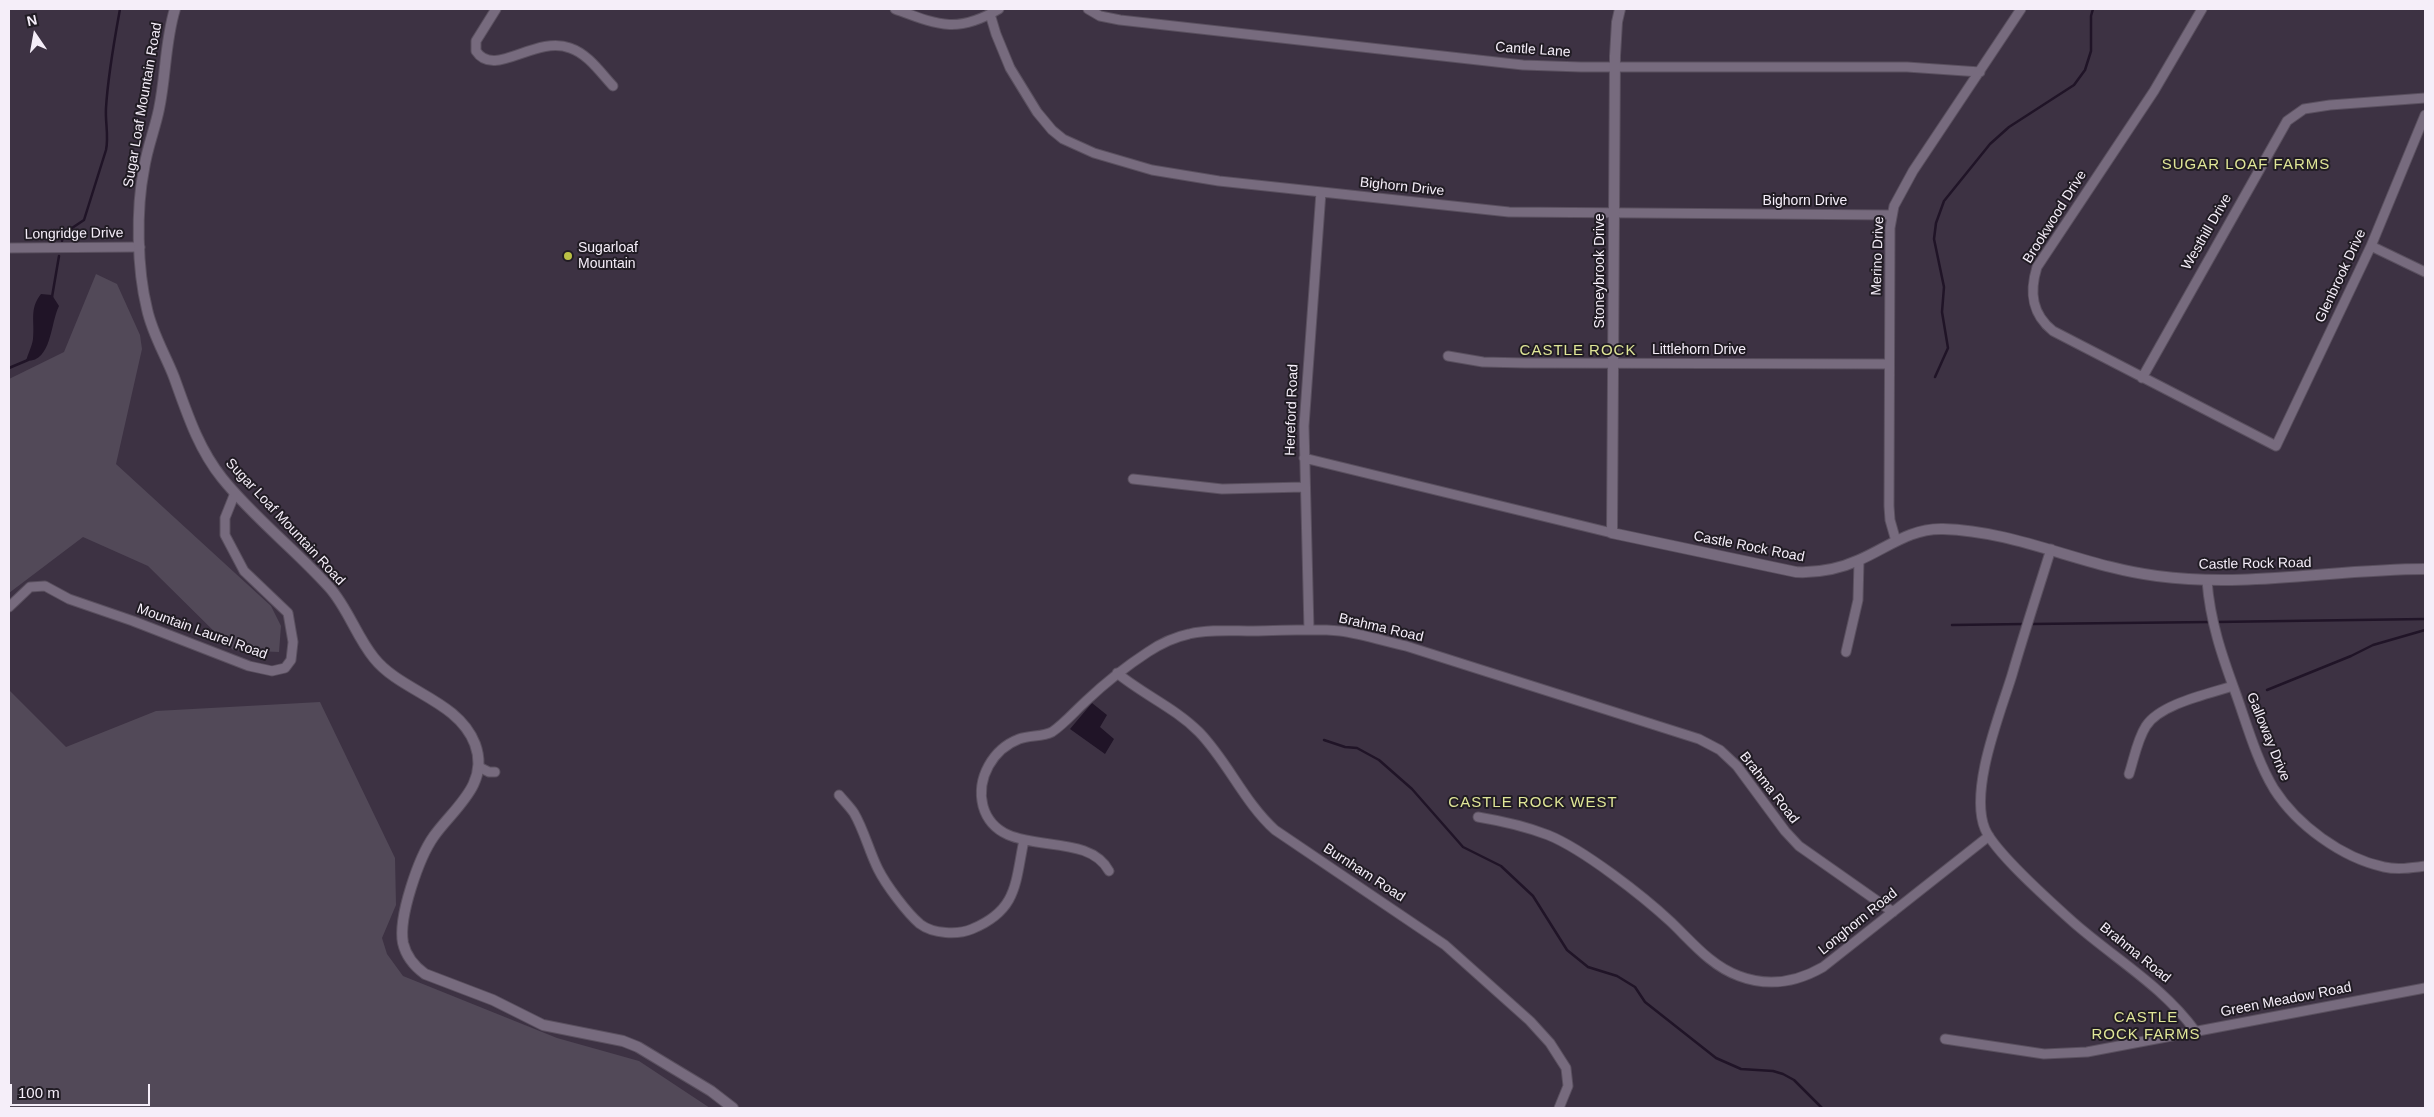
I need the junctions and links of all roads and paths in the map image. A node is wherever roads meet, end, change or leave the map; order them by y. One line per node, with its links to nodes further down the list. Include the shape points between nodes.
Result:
1 (175, 9): 19 (street, Sugar Loaf Mountain Road, via 159,110 144,169)
2 (496, 9): 12 (street, via 476,41 476,51 484,60 494,62 538,46 559,45 580,52)
3 (895, 9): 9 (street, via 931,23 950,26)
4 (999, 9): 9 (street)
5 (1088, 9): 10 (street, Cantle Lane, via 1100,16 1120,20 1465,59 1523,65)
6 (1620, 9): 10 (street, Stoneybrook Drive)
7 (2021, 9): 11 (street, Merino Drive)
8 (2202, 9): 25 (street, Brookwood Drive, via 2154,91 2037,267 2034,278 2033,302 2045,325)
9 (990, 14): 15 (street, Bighorn Drive, via 1004,56 1019,83 1042,119 1063,139 1094,153 1152,170)
10 (1615, 67): 11 (street, Cantle Lane, via 1907,67); 16 (street, Stoneybrook Drive)
11 (1980, 72): 17 (street, Merino Drive, via 1908,178)
12 (613, 86)
13 (2425, 98): 25 (street, Westhill Drive, via 2330,105 2304,109 2293,115 2224,230)
14 (2425, 115): 18 (street, Glenbrook Drive)
15 (1321, 192): 16 (street, Bighorn Drive, via 1509,212); 27 (street, Hereford Road, via 1306,387)
16 (1614, 214): 17 (street, Bighorn Drive); 23 (street, Stoneybrook Drive)
17 (1892, 215): 24 (street, Merino Drive)
18 (2371, 246): 21 (street); 26 (street, Glenbrook Drive)
19 (140, 247): 20 (street, Longridge Drive); 30 (street, Sugar Loaf Mountain Road, via 151,324 197,437 208,458)
20 (9, 248)
21 (2425, 272)
22 (1448, 356): 23 (street, Littlehorn Drive, via 1492,362)
23 (1613, 364): 24 (street, Littlehorn Drive); 31 (street, Stoneybrook Drive)
24 (1889, 364): 32 (street, Merino Drive, via 1889,506)
25 (2142, 378): 26 (street, Brookwood Drive)
26 (2276, 446)
27 (1304, 458): 29 (street, Hereford Road); 31 (street, Castle Rock Road)
28 (1133, 479): 29 (street, via 1222,489)
29 (1304, 487): 38 (street, Hereford Road)
30 (236, 493): 37 (street, Mountain Laurel Road, via 225,518 225,535 244,571 288,613 294,642 291,660 285,668 272,671 249,666 69,599 45,586 30,587); 42 (street, Sugar Loaf Mountain Road, via 330,588 348,613 360,638 383,668 462,723 475,744)
31 (1612, 533): 34 (street, Castle Rock Road, via 1796,572 1826,571)
32 (1896, 541): 33 (street, Castle Rock Road, via 1920,531 1944,529 2014,538); 34 (street, Castle Rock Road)
33 (2051, 549): 36 (street, Castle Rock Road, via 2137,573); 47 (street, via 1987,757 1981,816)
34 (1859, 560): 39 (street, via 1858,600)
35 (2425, 569): 36 (street, Castle Rock Road)
36 (2207, 580): 41 (street, Galloway Drive, via 2213,628)
37 (9, 606)
38 (1309, 630): 40 (street, Brahma Road, via 1190,634 1154,648); 51 (street, Brahma Road, via 1361,635 1406,646 1699,740 1720,750 1737,766 1799,846)
39 (1846, 652)
40 (1117, 673): 48 (street, Brahma Road, via 1053,731 1009,744 994,756 988,766 981,788 987,816 1001,832); 56 (street, Burnham Road, via 1199,732 1256,811 1275,830 1445,944 1530,1021 1566,1068 1568,1086)
41 (2233, 686): 44 (street, via 2183,703 2151,719); 49 (street, Galloway Drive, via 2270,781 2300,820 2328,841 2370,863 2400,869)
42 (479, 767): 43 (street); 55 (street, Sugar Loaf Mountain Road, via 471,791 433,838 418,869 402,931 405,952 410,960 425,974 493,1000 543,1025 638,1047 711,1091)
43 (495, 772)
44 (2129, 774)
45 (839, 795): 48 (street, via 854,813 879,871 906,908 921,924 940,932 966,932 1001,912 1013,893)
46 (1478, 817): 51 (street, Longhorn Road, via 1524,827 1564,843 1646,901 1717,965 1740,977 1786,981 1813,973)
47 (1989, 836): 51 (street, Longhorn Road); 53 (street, Brahma Road, via 2073,921 2159,990)
48 (1024, 840): 50 (street, Brahma Road, via 1094,856)
49 (2425, 866)
50 (1110, 871)
51 (1892, 912)
52 (2425, 988): 53 (street, Green Meadow Road)
53 (2196, 1032): 54 (street, Green Meadow Road, via 2068,1054 2015,1051)
54 (1945, 1039)
55 (732, 1108)
56 (1559, 1108)

